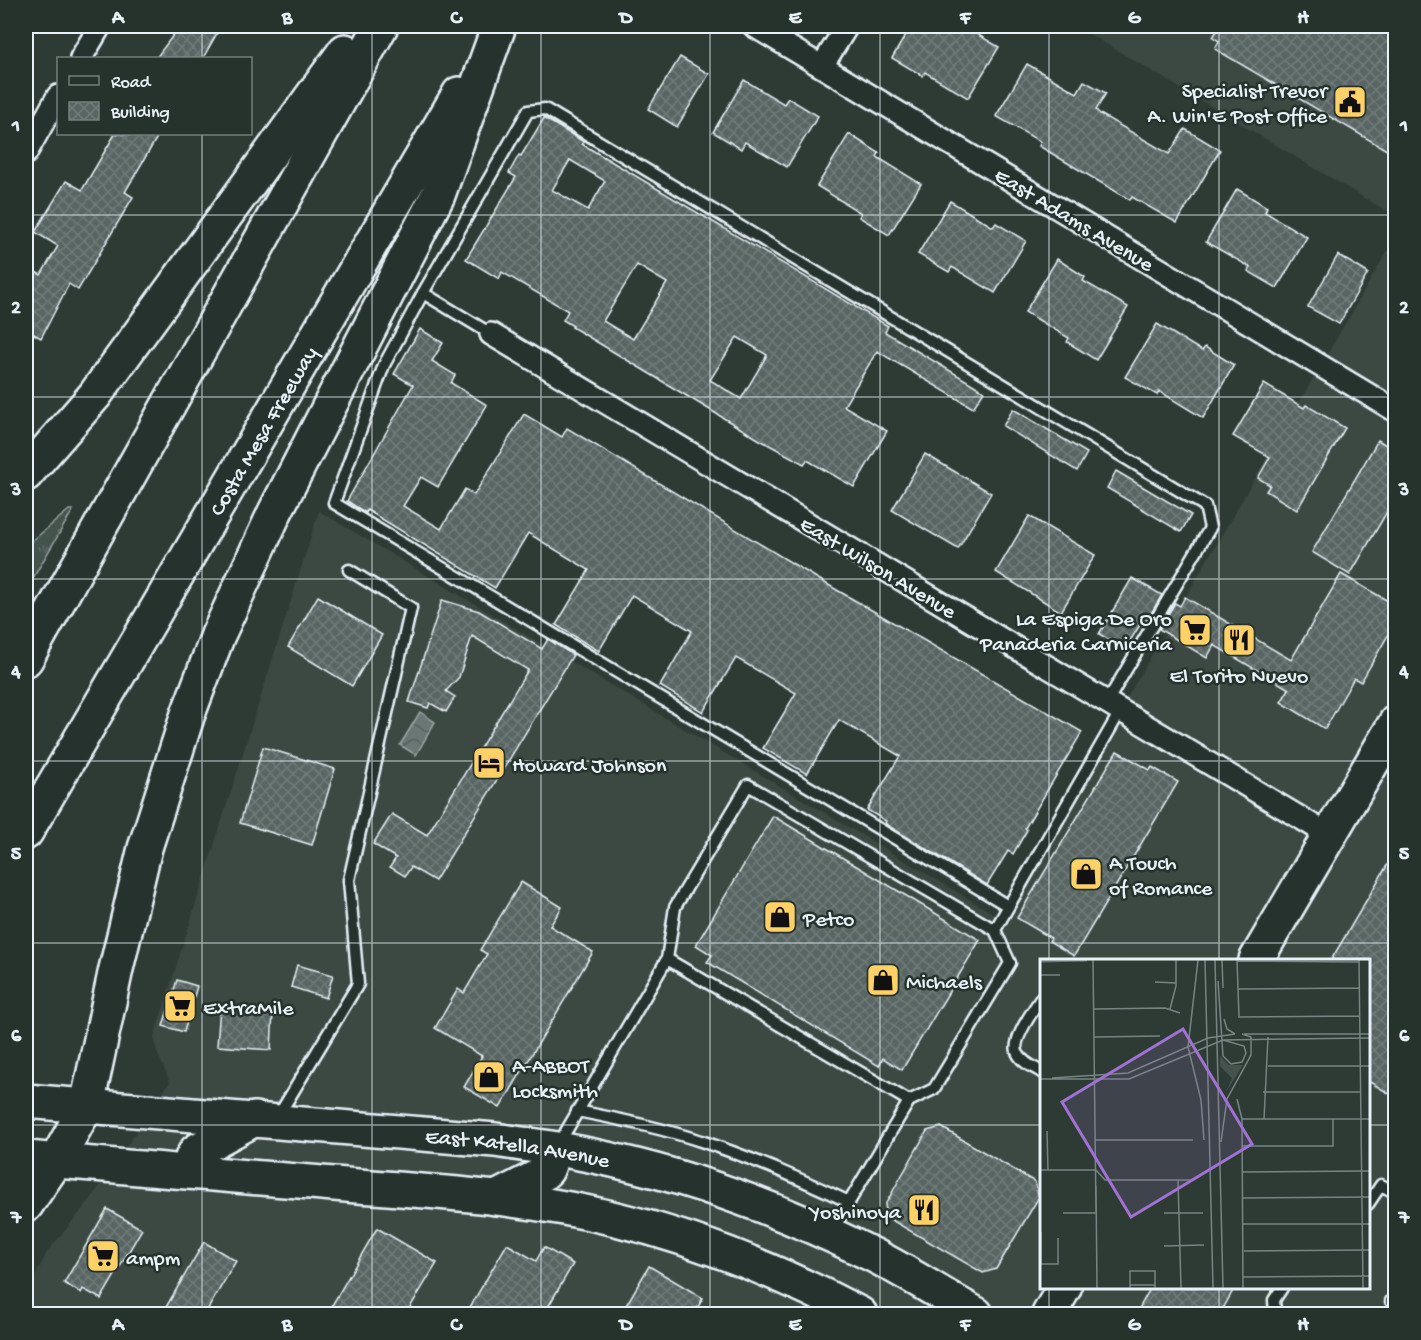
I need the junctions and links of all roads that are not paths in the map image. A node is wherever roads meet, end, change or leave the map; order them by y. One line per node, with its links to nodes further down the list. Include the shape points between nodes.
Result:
1 (364, 26): 14 (main road, via 95,395)
2 (381, 26): 16 (main road)
3 (499, 26): 19 (main road, Costa Mesa Freeway); 29 (main road, via 438,195 275,512 218,635 145,848)
4 (754, 26): 8 (street, East Adams Avenue)
5 (847, 26): 8 (street)
6 (92, 28): 7 (street)
7 (81, 57)
8 (822, 66): 13 (street, East Adams Avenue)
9 (57, 98): 10 (street)
10 (26, 153)
11 (423, 293): 12 (lane); 17 (lane, via 528,111 545,109 1205,506 1210,528); 21 (lane, via 384,365 334,503)
12 (491, 333): 17 (street, East Wilson Avenue)
13 (1395, 411)
14 (26, 474)
15 (349, 570): 31 (lane, via 411,608 349,880 358,984)
16 (26, 659)
17 (1114, 706): 20 (street, East Wilson Avenue); 21 (lane)
18 (1395, 722): 20 (main road)
19 (26, 832)
20 (1329, 835): 24 (main road)
21 (1008, 906): 22 (lane)
22 (994, 930): 23 (lane, via 747,785 675,907); 28 (lane, via 1010,963 934,1089)
23 (667, 959): 28 (lane); 30 (lane)
24 (1257, 959)
25 (1040, 999): 26 (lane, via 1016,1041 1018,1055)
26 (1040, 1071)
27 (26, 1101): 29 (main road, East Katella Avenue)
28 (909, 1101): 38 (lane)
29 (87, 1105): 31 (main road, East Katella Avenue); 33 (main road)
30 (577, 1111): 32 (lane); 38 (lane, via 699,1141)
31 (266, 1120): 32 (main road, East Katella Avenue); 34 (main road, via 196,1151)
32 (555, 1149): 36 (main road, via 541,1175); 40 (main road, East Katella Avenue, via 621,1162 728,1192)
33 (41, 1160): 34 (main road); 39 (main road)
34 (190, 1171): 36 (main road)
35 (1395, 1193): 37 (lane, via 1381,1185)
36 (496, 1198): 45 (main road, via 607,1217 705,1245 751,1262)
37 (1370, 1201)
38 (849, 1202): 40 (lane)
39 (26, 1205)
40 (830, 1234): 46 (main road, East Katella Avenue)
41 (1063, 1289): 47 (main road)
42 (1281, 1289): 48 (lane, via 1274,1300)
43 (1395, 1294): 44 (lane, via 1391,1301)
44 (1395, 1304)
45 (860, 1314)
46 (976, 1314)
47 (1048, 1314)
48 (1275, 1314)

